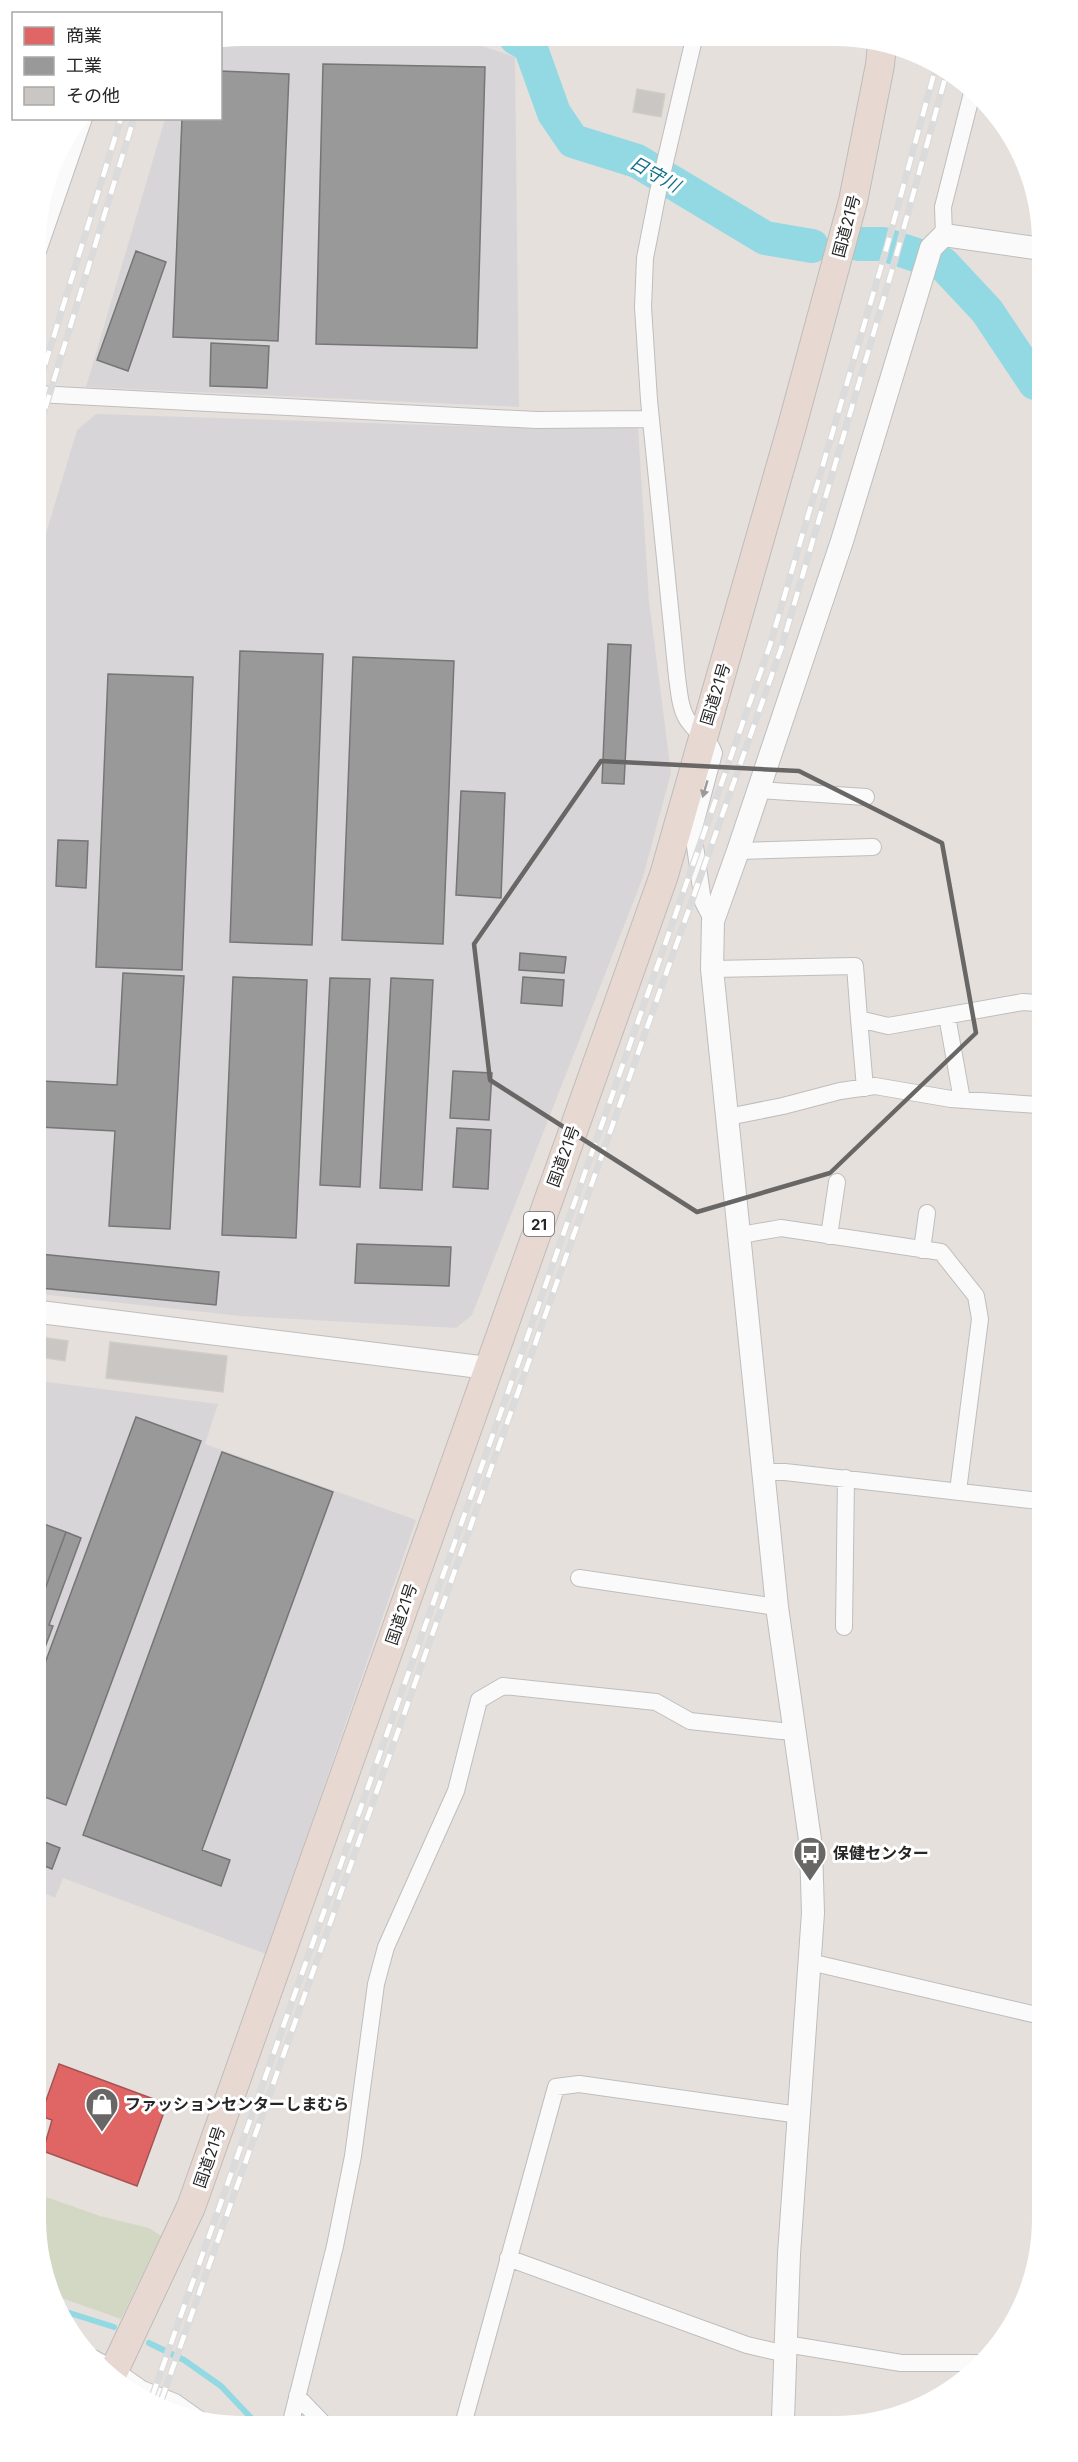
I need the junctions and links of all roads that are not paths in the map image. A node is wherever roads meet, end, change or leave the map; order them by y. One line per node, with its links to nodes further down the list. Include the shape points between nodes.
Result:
1 (692, 46): 9 (street, via 645,258 643,307)
2 (881, 52): 10 (highway, 国道21号 / 21, via 853,201)
3 (970, 101): 7 (street)
4 (76, 140): 5 (street)
5 (48, 222)
6 (1032, 248): 7 (street)
7 (933, 251): 11 (street)
8 (47, 395): 9 (street, via 537,420)
9 (651, 419): 10 (street, via 681,703 688,721)
10 (702, 736): 15 (street, one-way to 15, via 714,753 693,844 703,902); 30 (highway, 国道21号 / 21, via 663,875)
11 (759, 790): 12 (street); 14 (street)
12 (866, 797)
13 (873, 847): 14 (street)
14 (738, 851): 15 (street)
15 (712, 921): 16 (street)
16 (712, 969): 19 (street, via 855,966); 23 (street)
17 (1032, 1003): 18 (street)
18 (947, 1016): 19 (street, via 888,1026); 21 (street)
19 (858, 1019): 20 (street)
20 (865, 1088): 21 (street, via 875,1086); 23 (street)
21 (962, 1100): 22 (street)
22 (1032, 1105)
23 (728, 1117): 26 (street)
24 (837, 1182): 27 (street)
25 (927, 1212): 28 (street)
26 (741, 1234): 27 (street, via 781,1228); 31 (street)
27 (829, 1236): 28 (street)
28 (922, 1250): 33 (street, via 941,1252 976,1296 980,1319)
29 (46, 1313): 30 (street)
30 (488, 1368): 44 (highway, 国道21号 / 21, via 191,2207)
31 (765, 1472): 32 (street); 36 (street)
32 (846, 1478): 33 (street); 37 (street)
33 (958, 1491): 34 (street)
34 (1031, 1499)
35 (579, 1578): 36 (street)
36 (777, 1607): 38 (street)
37 (844, 1627)
38 (795, 1731): 39 (street, via 812,1847); 47 (street, via 690,1721 656,1702 526,1688 503,1686 480,1700 456,1791 386,1947 376,1984 353,2156)
39 (810, 1962): 40 (street); 41 (street)
40 (1031, 2014)
41 (799, 2115): 42 (street, via 579,2084 556,2087); 43 (street)
42 (508, 2258): 43 (street, via 747,2345); 51 (street)
43 (786, 2349): 45 (street, via 901,2362); 52 (street)
44 (109, 2362)
45 (967, 2364)
46 (154, 2394): 48 (street)
47 (297, 2396): 49 (street); 50 (street)
48 (178, 2404)
49 (292, 2416)
50 (317, 2416)
51 (465, 2416)
52 (783, 2416)

